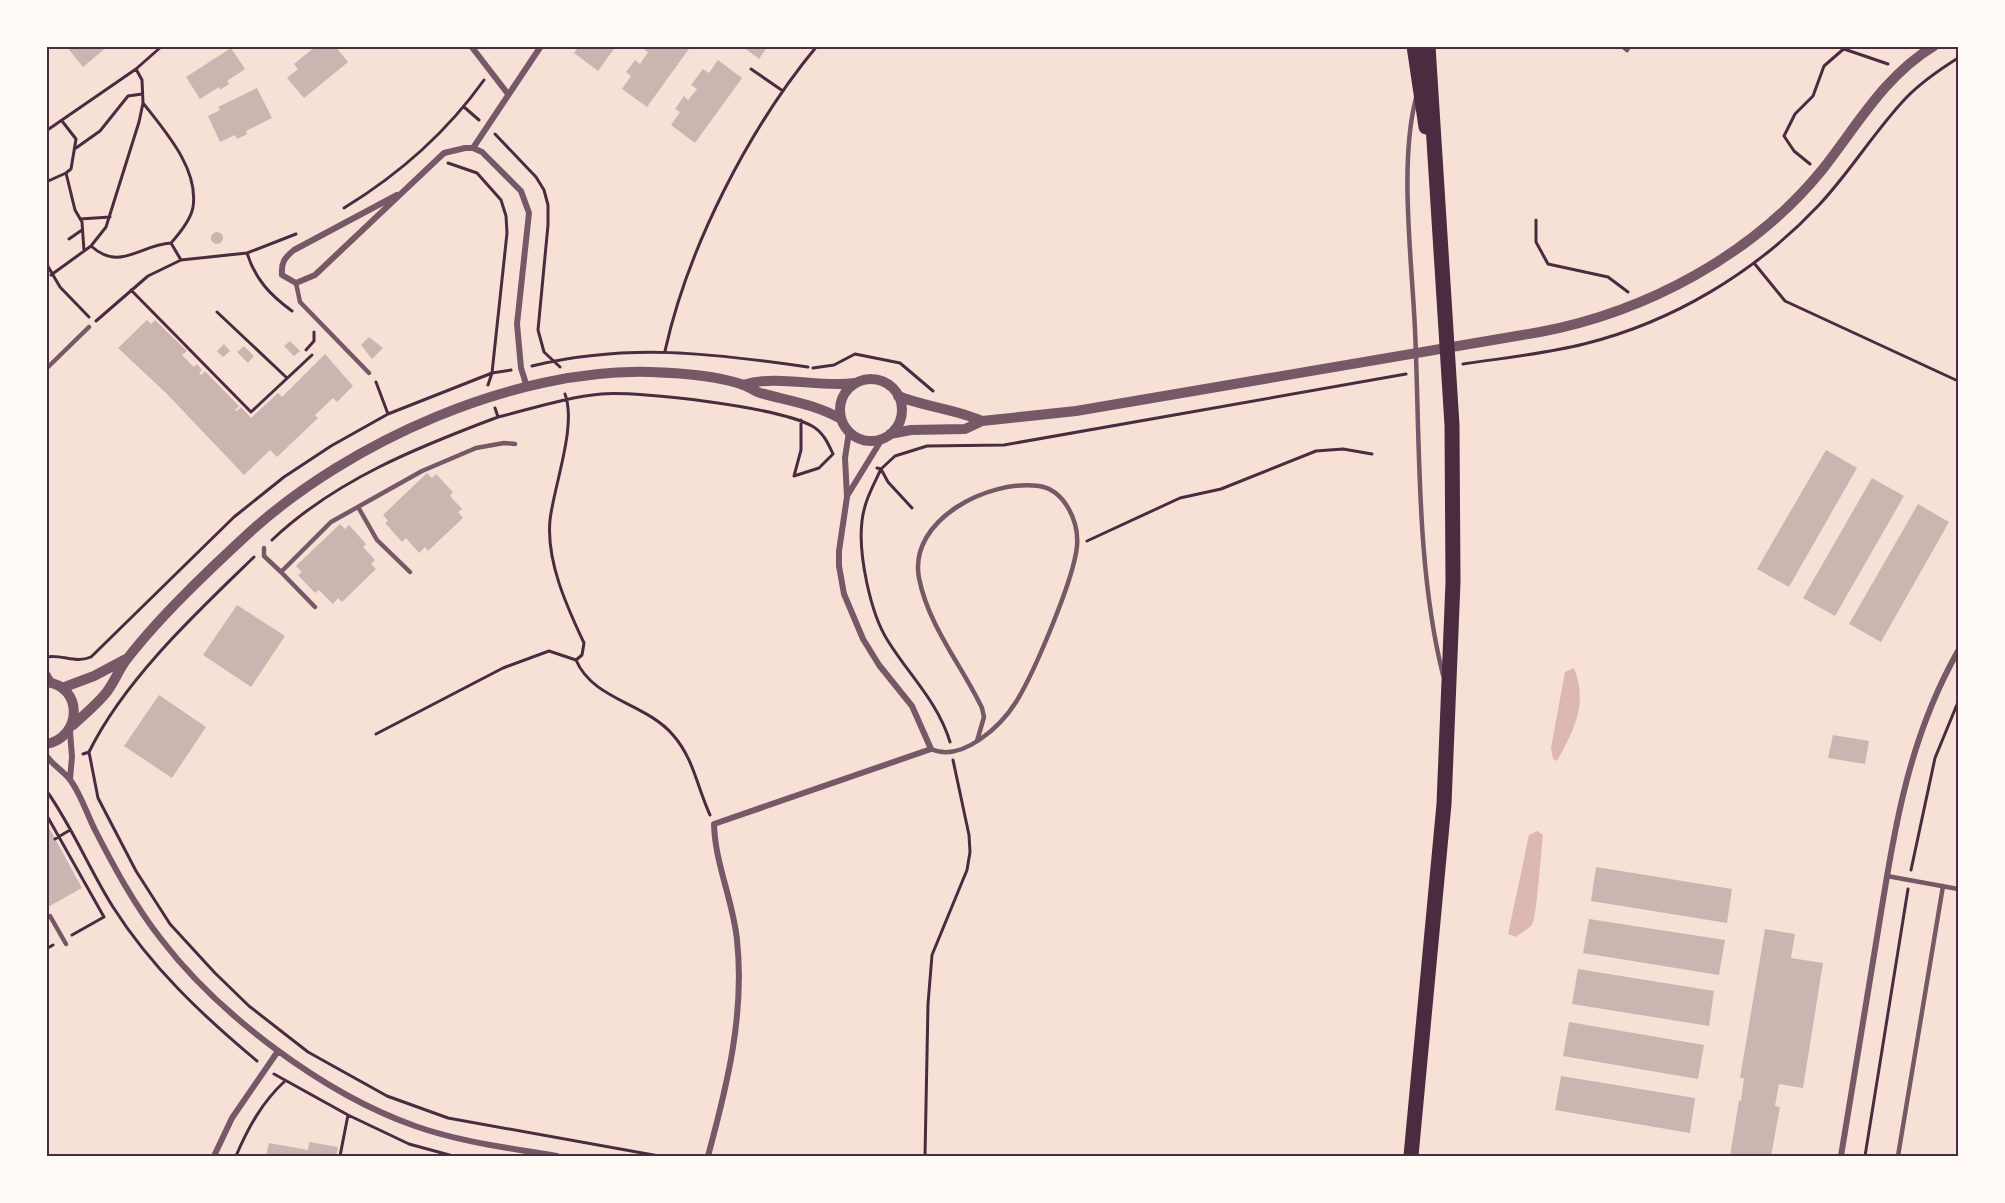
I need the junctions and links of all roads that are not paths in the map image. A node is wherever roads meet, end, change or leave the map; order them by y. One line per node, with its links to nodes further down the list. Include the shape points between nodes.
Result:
1 (471, 46): 9 (street)
2 (541, 46): 9 (street)
3 (1414, 46): 8 (highway)
4 (1428, 46): 12 (highway)
5 (1622, 46): 6 (lane, via 1627,50)
6 (1629, 46)
7 (1934, 46): 22 (street, via 1904,69 1867,108 1820,171 1778,214 1696,274 1642,301 1540,332 1043,416)
8 (1419, 86): 12 (highway); 36 (lane, via 1411,118 1409,200 1423,508 1429,600)
9 (508, 94): 10 (street)
10 (473, 148): 11 (street, via 444,153); 19 (street, via 514,182 529,213 517,324)
11 (397, 195): 13 (street, via 321,270); 13 (street, via 285,257 282,275)
12 (1439, 213): 36 (highway, via 1453,479)
13 (296, 283): 16 (lane, via 300,302)
14 (89, 327): 15 (lane)
15 (46, 369)
16 (369, 373)
17 (856, 383): 18 (street, via 831,386 760,379); 20 (street, via 878,380 893,388); 21 (street, via 842,398)
18 (743, 385): 19 (street, via 683,374 617,372); 21 (street, via 806,402)
19 (527, 387): 33 (street, via 423,422 329,473 250,532)
20 (898, 396): 22 (street); 24 (street, via 901,416)
21 (841, 419): 23 (street)
22 (982, 422): 24 (street, via 964,429 929,429)
23 (849, 432): 24 (street, via 864,440); 26 (street, via 845,458)
24 (886, 436): 26 (street)
25 (515, 444): 27 (lane, via 476,448 422,471)
26 (847, 496): 40 (street, via 839,566 844,594 863,639 912,706)
27 (358, 507): 29 (lane, via 332,522); 30 (lane, via 377,540)
28 (264, 548): 29 (lane, via 264,556)
29 (281, 572): 31 (lane)
30 (410, 572)
31 (315, 607)
32 (1959, 651): 43 (street, via 1936,693 1908,767)
33 (126, 659): 35 (street, via 94,676); 37 (street, via 107,692)
34 (46, 672): 35 (street)
35 (54, 684): 37 (street, via 74,704)
36 (1449, 701): 52 (highway, via 1443,816)
37 (71, 728): 39 (street, via 57,742); 42 (street)
38 (977, 741): 38 (lane, via 992,731 1016,702 1067,586 1077,546 1075,525 1060,498 1041,486 1002,490 961,502 925,537 919,558 919,576 937,626 982,708 984,717); 40 (lane, via 953,752)
39 (46, 744)
40 (931, 749): 51 (street, via 714,824 714,850 737,938 740,978 732,1054)
41 (46, 755): 42 (street)
42 (70, 779): 48 (street, via 129,892 161,939 234,1015)
43 (1887, 876): 44 (lane); 53 (street)
44 (1943, 886): 45 (lane); 54 (lane)
45 (1959, 889)
46 (46, 918): 47 (lane, via 50,916)
47 (66, 944)
48 (278, 1051): 49 (street, via 232,1118); 50 (street, via 369,1106 414,1126 465,1140)
49 (214, 1156)
50 (557, 1156)
51 (708, 1156)
52 (1411, 1156)
53 (1841, 1156)
54 (1898, 1156)

